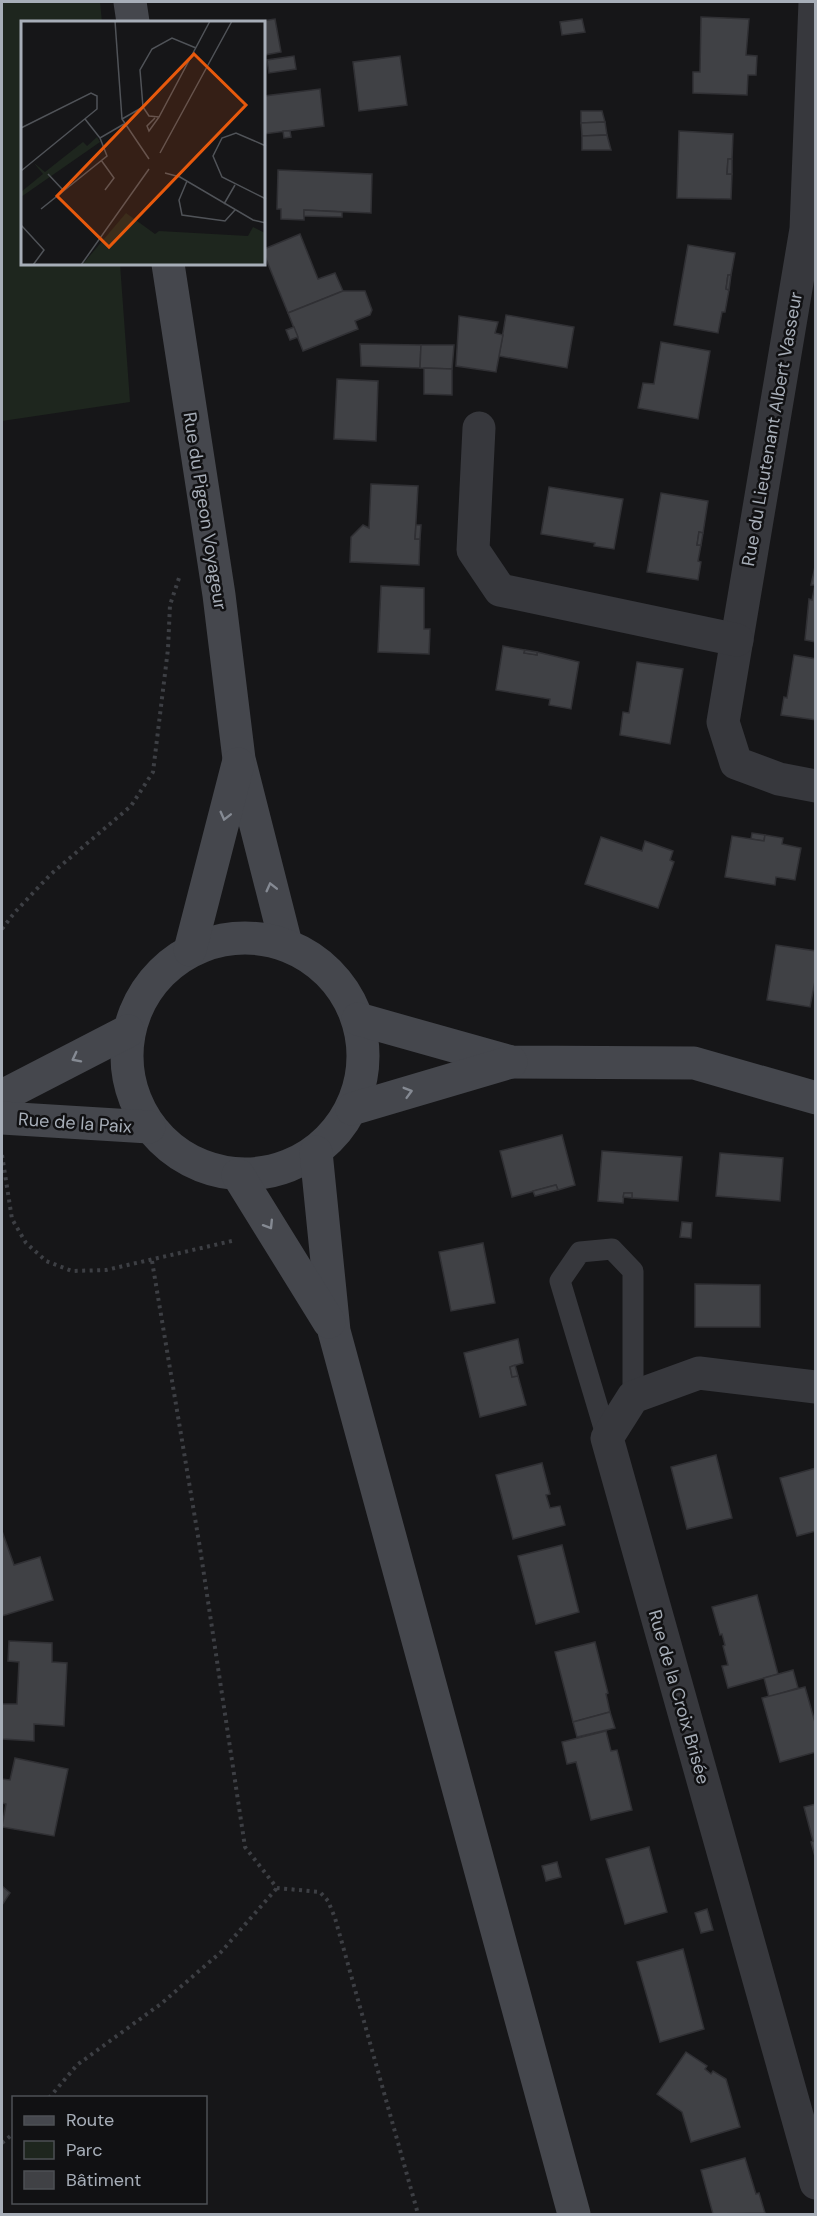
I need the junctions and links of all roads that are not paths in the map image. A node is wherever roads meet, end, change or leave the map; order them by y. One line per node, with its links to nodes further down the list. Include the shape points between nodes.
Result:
1 (130, 2): 3 (main road)
2 (815, 2): 4 (street, Rue du Lieutenant Albert Vasseur)
3 (133, 21)
4 (813, 102): 7 (street, Rue du Lieutenant Albert Vasseur, via 806,229)
5 (168, 266): 8 (main road, Rue du Pigeon Voyageur, via 219,596)
6 (479, 428): 7 (street, via 472,550 500,590)
7 (737, 640): 9 (street, Rue du Lieutenant Albert Vasseur, via 723,722 736,763 779,779)
8 (239, 759): 10 (main road, Rue du Pigeon Voyageur, one-way to 8); 11 (main road, Rue du Pigeon Voyageur, one-way to 11)
9 (816, 786)
10 (286, 944): 11 (main road, via 237,937); 12 (main road, via 331,972)
11 (190, 950): 13 (main road, via 150,983)
12 (358, 1018): 14 (main road); 17 (main road, via 364,1064)
13 (128, 1031): 15 (main road, Rue de la Paix, one-way to 15); 19 (main road, via 128,1081)
14 (511, 1062): 16 (main road, via 694,1063); 17 (main road, one-way to 14)
15 (2, 1096)
16 (816, 1098)
17 (352, 1109): 20 (main road)
18 (2, 1118): 19 (main road, Rue de la Paix)
19 (149, 1127): 21 (main road, via 188,1161)
20 (316, 1152): 21 (main road, via 279,1170); 22 (main road)
21 (238, 1175): 22 (main road, one-way to 22)
22 (334, 1331): 27 (main road)
23 (816, 1387): 24 (street, via 699,1373)
24 (633, 1398): 25 (street); 25 (lane, via 633,1271 612,1249 580,1252 560,1281)
25 (607, 1438): 26 (street, Rue de la Croix Brisée)
26 (816, 2183)
27 (574, 2214)

